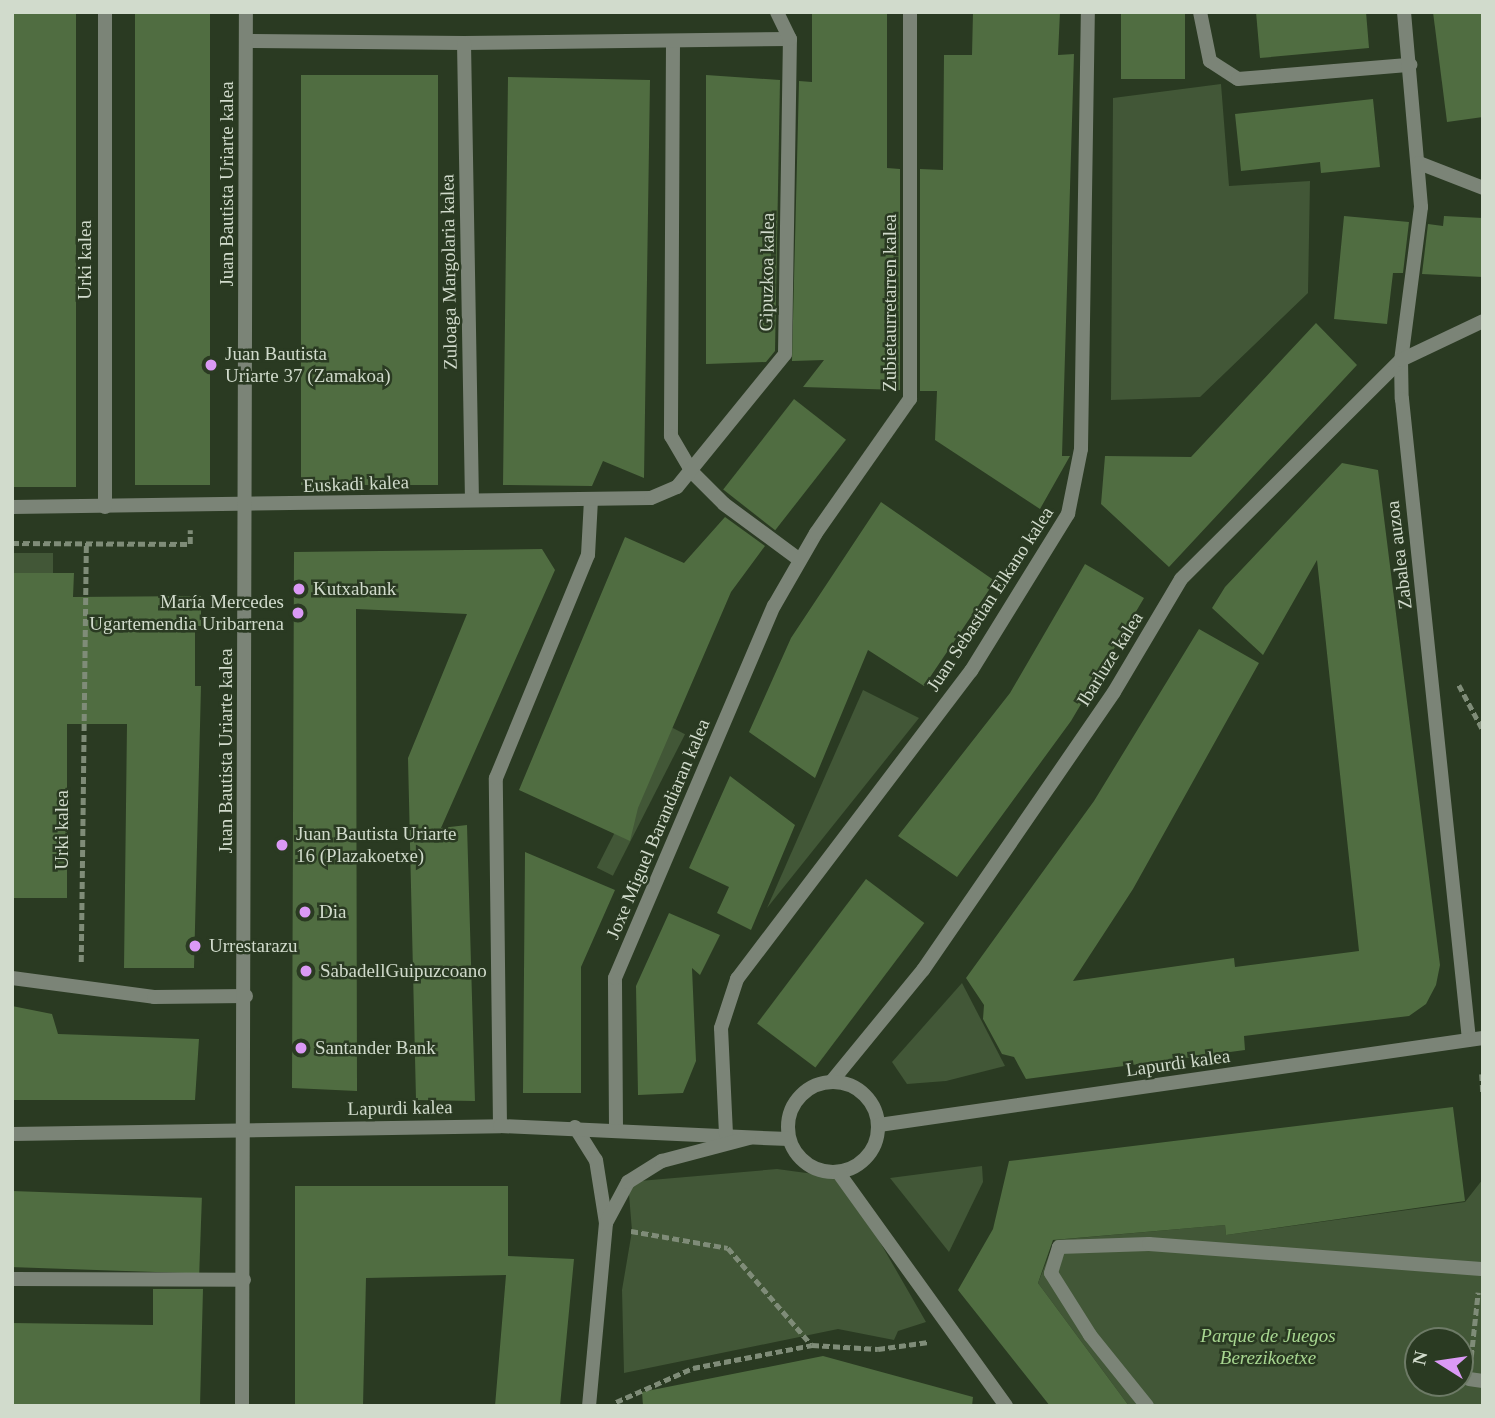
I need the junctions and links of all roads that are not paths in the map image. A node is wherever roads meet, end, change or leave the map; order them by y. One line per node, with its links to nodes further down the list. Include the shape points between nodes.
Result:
1 (105, 12): 21 (street, Urki kalea)
2 (246, 12): 9 (street, Juan Bautista Uriarte kalea)
3 (777, 12): 8 (street, Gipuzkoa kalea)
4 (910, 12): 23 (street, Zubietaurretarren kalea, via 910,399)
5 (1088, 12): 34 (street, Juan Sebastian Elkano kalea, via 1081,449 1068,514 971,671 737,979 720,1028)
6 (1200, 12): 12 (street, via 1210,61 1238,79)
7 (1404, 12): 12 (street, Zabalea auzoa)
8 (790, 39): 10 (street); 17 (street, Gipuzkoa kalea, via 785,354)
9 (246, 41): 11 (street); 22 (street, Juan Bautista Uriarte kalea)
10 (673, 42): 11 (street); 17 (street, via 671,436)
11 (464, 43): 19 (street, Zuloaga Margolaria kalea)
12 (1410, 65): 13 (street, Zabalea auzoa)
13 (1419, 163): 14 (street); 16 (street, Zabalea auzoa, via 1421,207)
14 (1483, 188)
15 (1483, 321): 16 (street, Ibarluze kalea)
16 (1401, 360): 26 (street, Zabalea auzoa, via 1404,443); 27 (street, Ibarluze kalea, via 1181,579 1114,692 923,970)
17 (692, 472): 18 (street, Euskadi kalea, via 677,487 651,498); 23 (street, via 724,504)
18 (591, 499): 19 (street, Euskadi kalea); 29 (street, via 587,555 496,778)
19 (472, 500): 22 (street, Euskadi kalea)
20 (12, 507): 21 (street, Euskadi kalea)
21 (105, 507): 22 (street, Euskadi kalea)
22 (246, 507): 25 (street, Juan Bautista Uriarte kalea)
23 (800, 560): 31 (street, Joxe Miguel Barandiaran kalea, via 774,606 615,978)
24 (12, 978): 25 (street, via 80,991)
25 (246, 996): 32 (street, Juan Bautista Uriarte kalea)
26 (1476, 1039): 28 (street, Lapurdi kalea)
27 (832, 1081): 28 (street, via 859,1089 869,1099); 36 (street, via 796,1099 787,1125)
28 (878, 1125): 37 (street, via 871,1151)
29 (500, 1126): 30 (street, Lapurdi kalea); 32 (street, Lapurdi kalea)
30 (575, 1127): 31 (street, Lapurdi kalea); 38 (street, via 596,1160)
31 (616, 1127): 34 (street, Lapurdi kalea)
32 (246, 1129): 33 (street, Lapurdi kalea); 41 (street, Juan Bautista Uriarte kalea)
33 (12, 1134)
34 (726, 1134): 35 (street, Lapurdi kalea)
35 (753, 1137): 36 (street, Lapurdi kalea); 38 (street, via 662,1161 628,1182)
36 (789, 1139): 37 (street, via 802,1161)
37 (838, 1172): 44 (street)
38 (606, 1223): 43 (street)
39 (1480, 1269): 45 (street, via 1149,1244 1059,1247 1051,1273 1090,1335)
40 (12, 1279): 41 (street)
41 (244, 1280): 42 (street, Juan Bautista Uriarte kalea)
42 (242, 1406)
43 (589, 1406)
44 (1006, 1406)
45 (1147, 1406)

